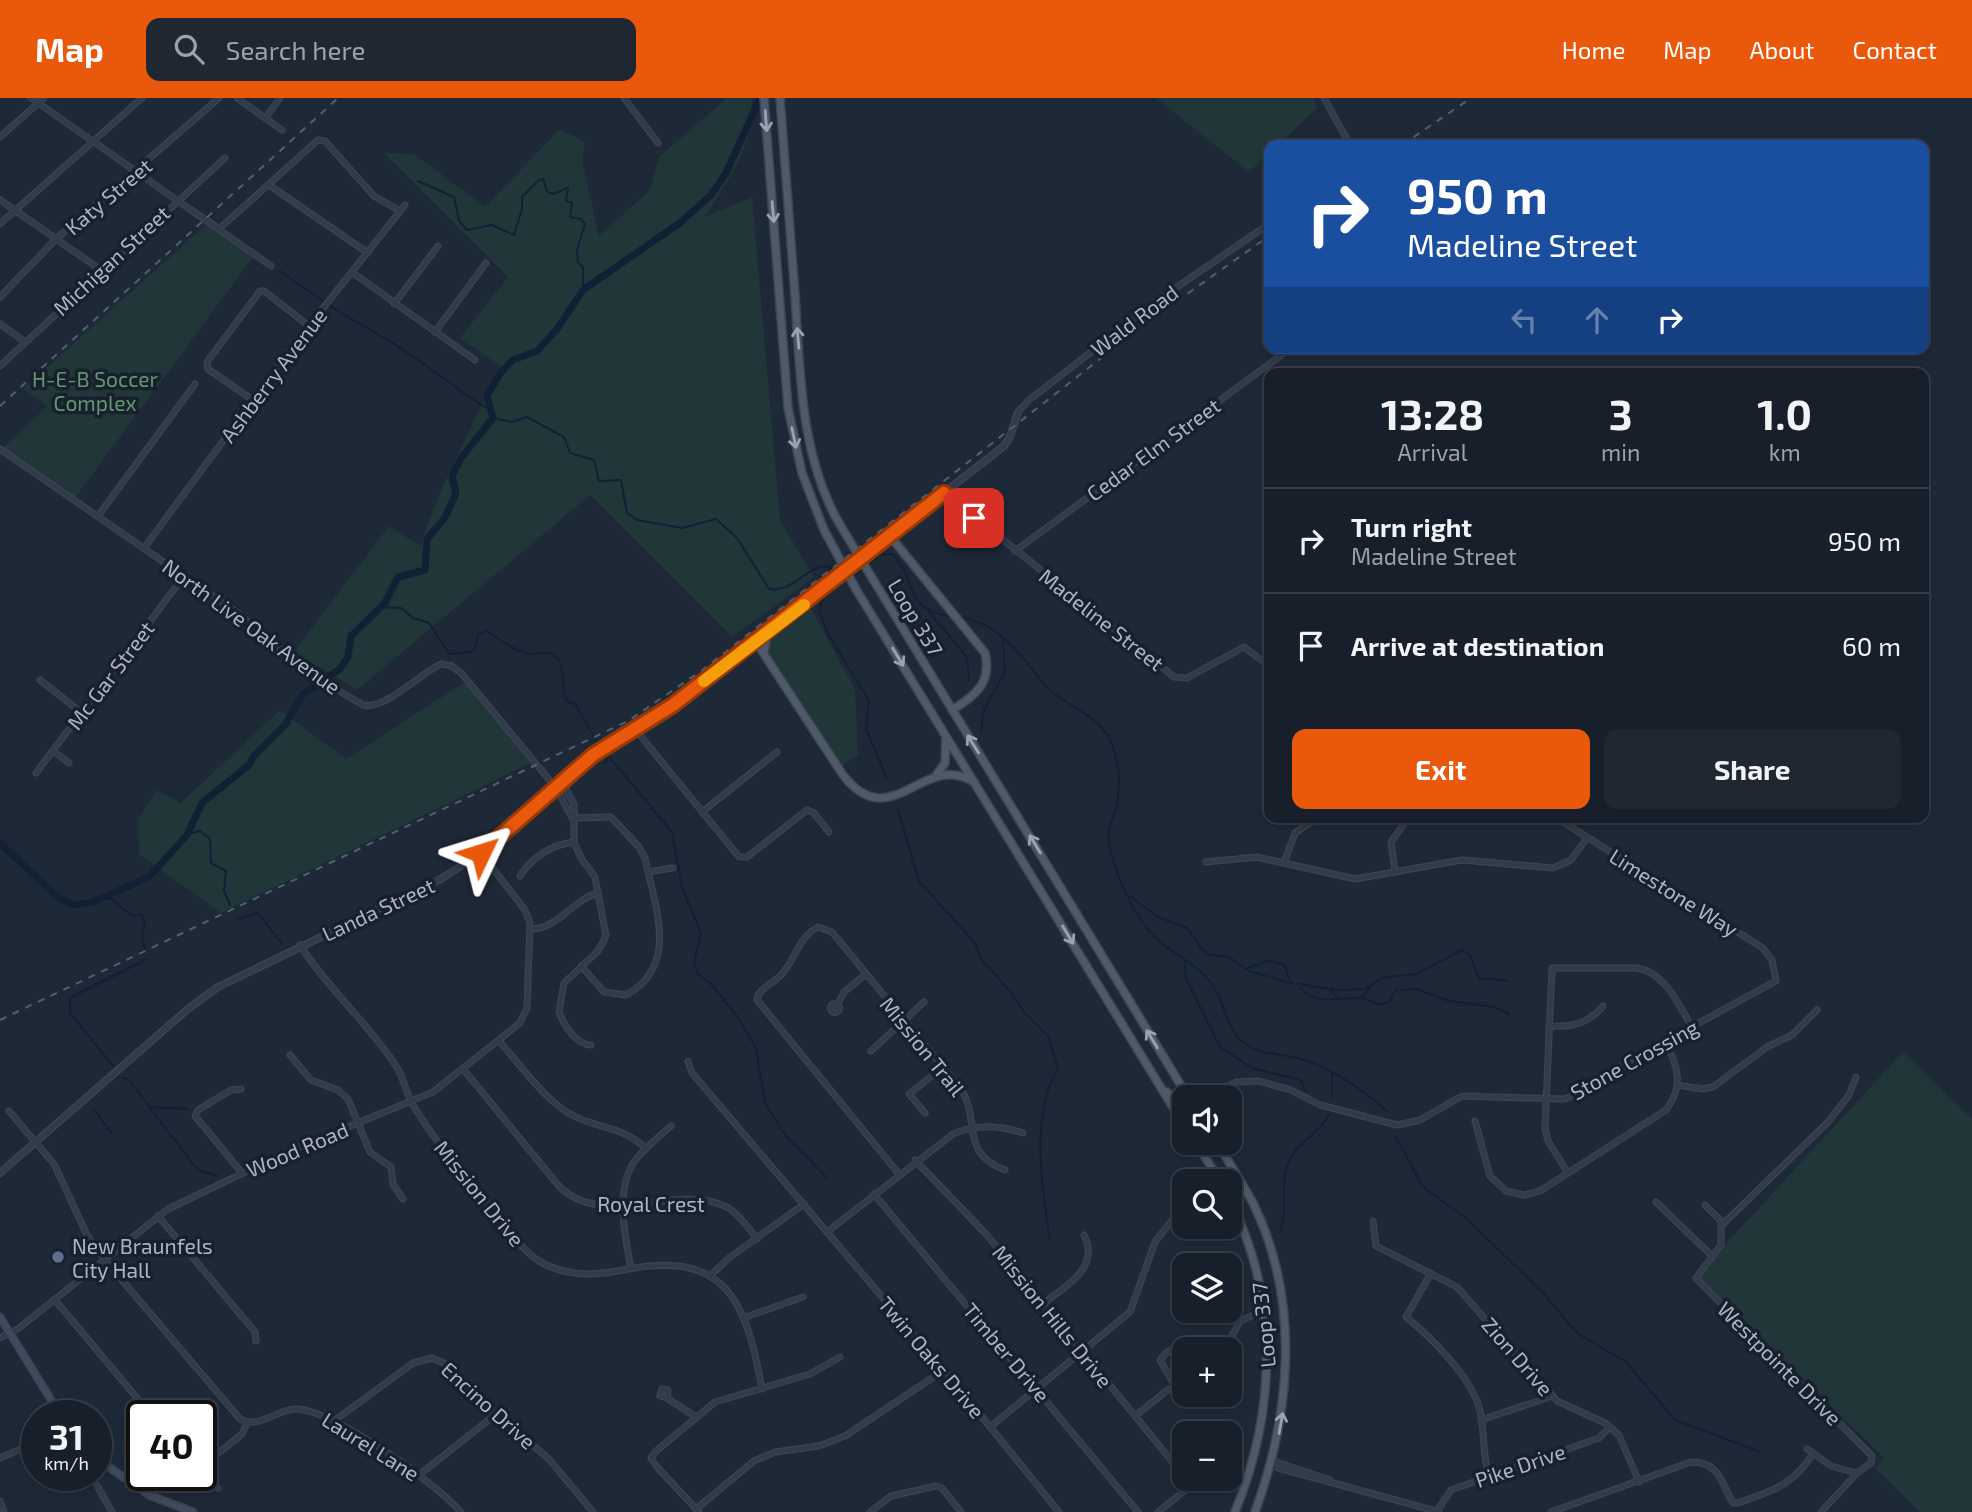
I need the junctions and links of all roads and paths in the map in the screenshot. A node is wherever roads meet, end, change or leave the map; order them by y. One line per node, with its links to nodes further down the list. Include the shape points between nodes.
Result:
1 (31, 98): 11 (street)
2 (44, 98): 11 (street)
3 (142, 98): 16 (street)
4 (219, 98): 19 (street, Katy Street)
5 (237, 98): 12 (street)
6 (280, 98): 12 (street)
7 (624, 98): 17 (street)
8 (764, 98): 53 (main road, Loop 337, one-way to 53, via 786,391)
9 (780, 98): 51 (main road, Loop 337, one-way to 9, via 811,447 802,391)
10 (1324, 98): 15 (street)
11 (38, 103): 14 (street); 16 (street)
12 (266, 117): 13 (street)
13 (282, 130)
14 (0, 137)
15 (1347, 140)
16 (93, 142): 19 (street); 24 (street)
17 (658, 143)
18 (225, 158): 22 (street, Michigan Street)
19 (137, 172): 22 (street); 29 (street, Katy Street)
20 (269, 185): 25 (street, via 314,141 321,140 374,196); 28 (street); 31 (street)
21 (0, 200): 24 (street)
22 (176, 200): 28 (street); 34 (street, Michigan Street)
23 (405, 205): 25 (street, Ashberry Avenue)
24 (16, 211): 26 (street); 29 (street)
25 (400, 211): 31 (street, Ashberry Avenue)
26 (0, 224)
27 (1264, 227): 48 (street, Wald Road, via 1124,326)
28 (219, 229): 33 (street)
29 (56, 239): 34 (street); 36 (street, Katy Street)
30 (438, 246): 37 (street)
31 (369, 253): 35 (street, Ashberry Avenue)
32 (486, 263): 40 (street)
33 (271, 266)
34 (101, 270): 41 (street, Michigan Street)
35 (353, 273): 37 (street); 39 (street, Ashberry Avenue)
36 (0, 297)
37 (394, 304): 40 (street)
38 (0, 324): 41 (street)
39 (309, 326): 46 (street, Ashberry Avenue); 46 (street, via 261,291 207,362 208,369)
40 (435, 332): 43 (street)
41 (24, 341): 44 (street, Michigan Street)
42 (1283, 354): 57 (street, Cedar Elm Street)
43 (475, 360)
44 (0, 366)
45 (195, 384): 54 (street)
46 (254, 401): 47 (street); 56 (street, Ashberry Avenue)
47 (260, 405)
48 (1018, 412): 49 (street, Wald Road)
49 (1013, 429): 52 (street, Landa Street, via 1003,446)
50 (0, 449): 54 (street, North Live Oak Avenue)
51 (825, 492): 53 (main road, via 821,506); 64 (main road, Loop 337, bridge, via 839,523)
52 (944, 493): 55 (street, Landa Street); 57 (street, Madeline Street)
53 (810, 495): 67 (main road, Loop 337, one-way to 67, bridge, via 857,590)
54 (98, 516): 56 (street, North Live Oak Avenue)
55 (890, 536): 59 (street, Landa Street); 64 (main road, via 985,653 981,688)
56 (144, 548): 58 (street, North Live Oak Avenue)
57 (1015, 551): 62 (street, Madeline Street, via 1177,678 1187,678 1241,647)
58 (184, 576): 65 (street, Mc Gar Street); 74 (street, North Live Oak Avenue, via 239,614 312,675 363,705 376,705 436,666 452,666)
59 (767, 633): 60 (street, Landa Street); 61 (main road)
60 (756, 642): 61 (main road); 66 (street, Landa Street)
61 (765, 657): 72 (main road, via 843,775 858,790 890,798)
62 (1264, 662)
63 (40, 680): 65 (street)
64 (952, 710): 115 (main road, Loop 337, one-way to 64)
65 (82, 713): 68 (street, Mc Gar Street)
66 (635, 728): 74 (street, Landa Street); 77 (street)
67 (946, 734): 72 (main road, via 945,763); 73 (main road, Loop 337)
68 (53, 751): 70 (street); 71 (street, Mc Gar Street)
69 (777, 752): 77 (street)
70 (69, 763)
71 (36, 773)
72 (936, 774): 73 (main road, via 959,774)
73 (975, 783): 114 (main road, Loop 337, one-way to 114)
74 (556, 787): 75 (street, via 567,792); 76 (street); 85 (street, Landa Street)
75 (573, 802): 76 (street); 78 (street)
76 (565, 806): 78 (street)
77 (702, 812): 82 (street, via 743,858 807,810)
78 (572, 818): 84 (street); 89 (street, via 603,815 614,819 642,850)
79 (1310, 823): 87 (street, via 1295,833)
80 (1405, 823): 90 (street, via 1391,842)
81 (1564, 823): 83 (street, Limestone Way)
82 (830, 832)
83 (1587, 838): 90 (street, via 1571,860 1553,869 1462,860); 97 (street, Limestone Way, via 1763,948 1772,960)
84 (575, 842): 91 (street, via 552,846); 92 (street, via 595,877)
85 (481, 853): 93 (street, via 524,910); 94 (street, Landa Street, via 441,879)
86 (1206, 862): 87 (street, via 1250,856)
87 (1284, 863): 90 (street, via 1341,878)
88 (673, 867): 89 (street)
89 (648, 872): 95 (street, via 660,945 654,971 630,993 614,996 600,989)
90 (1395, 872)
91 (520, 876)
92 (598, 892): 93 (street, via 545,929); 95 (street, via 605,940)
93 (531, 929): 105 (street, Wood Road, via 526,1012)
94 (300, 945): 121 (street, Mission Drive, via 398,1068); 130 (street, Landa Street, via 195,1003)
95 (580, 966): 107 (street, via 564,983 559,1012 582,1044)
96 (866, 974): 99 (street, via 844,992); 102 (street, Mission Trail); 138 (street, Mission Trail, via 822,926 803,938 785,971 757,997)
97 (1776, 981): 104 (street, Stone Crossing)
98 (924, 1002): 102 (street)
99 (838, 1004)
100 (1603, 1006): 103 (street, via 1581,1023)
101 (1817, 1010): 117 (street, via 1792,1035 1767,1047 1713,1087)
102 (902, 1021): 108 (street); 111 (street, Mission Trail)
103 (1549, 1026): 104 (street, via 1552,968 1650,971 1666,985); 120 (street)
104 (1692, 1027): 106 (street, Stone Crossing)
105 (499, 1041): 112 (street, Wood Road); 131 (street, via 565,1111 625,1132)
106 (1666, 1043): 117 (street, via 1677,1066); 120 (street, Stone Crossing, via 1576,1096)
107 (591, 1045)
108 (871, 1051)
109 (290, 1055): 126 (street, via 311,1080 343,1093)
110 (688, 1061): 143 (street, Twin Oaks Drive, via 692,1073)
111 (942, 1068): 124 (street, via 909,1094); 128 (street, Mission Trail, via 965,1095)
112 (464, 1070): 121 (street, Wood Road); 142 (street, Royal Crest, via 562,1189 586,1203)
113 (1856, 1077): 148 (street, via 1849,1096 1828,1122)
114 (1160, 1084): 119 (main road); 122 (main road)
115 (1180, 1085)
116 (1230, 1085): 120 (street, Stone Crossing, via 1259,1081 1328,1107 1397,1125 1420,1120 1462,1096)
117 (1678, 1085): 137 (street, via 1666,1110)
118 (241, 1088): 136 (street, via 195,1116)
119 (1172, 1095)
120 (1546, 1100): 137 (street, via 1546,1135)
121 (412, 1103): 126 (street, Wood Road); 155 (street, Mission Drive, via 532,1256 579,1274)
122 (1172, 1107)
123 (9, 1111): 130 (street)
124 (925, 1113)
125 (1475, 1121): 137 (street, via 1487,1170 1506,1191 1534,1194)
126 (359, 1123): 136 (street, Wood Road); 140 (street, via 370,1152 391,1167 393,1184)
127 (671, 1126): 131 (street)
128 (970, 1127): 129 (street); 133 (street); 134 (street, Mission Trail, via 980,1154)
129 (1023, 1133)
130 (37, 1143): 135 (street, Landa Street); 154 (street, via 54,1164 87,1235)
131 (646, 1149): 142 (street, via 629,1171)
132 (1225, 1155): 194 (main road, Loop 337, one-way to 132, via 1287,1371 1281,1300 1266,1236)
133 (915, 1160): 138 (street); 160 (street, Mission Hills Drive)
134 (1004, 1170)
135 (0, 1173)
136 (242, 1173): 145 (street, Wood Road)
137 (1567, 1173)
138 (899, 1174): 139 (street)
139 (874, 1194): 150 (street); 174 (street, Timber Drive)
140 (403, 1199)
141 (1656, 1202): 153 (street)
142 (625, 1204): 152 (street, Royal Crest, via 721,1204); 155 (street)
143 (804, 1204): 150 (street, Twin Oaks Drive); 152 (street)
144 (1705, 1205): 148 (street)
145 (158, 1216): 154 (street, Wood Road); 167 (street, via 255,1332)
146 (1172, 1220): 169 (street, via 1156,1242 1132,1309)
147 (1373, 1221): 156 (street, Zion Drive, via 1376,1246)
148 (1722, 1225): 153 (street, Westpointe Drive, via 1721,1245)
149 (1242, 1229): 161 (main road, Loop 337, via 1255,1261)
150 (827, 1232): 171 (street, Twin Oaks Drive)
151 (1084, 1235): 160 (street, via 1090,1250 1085,1268)
152 (757, 1239): 157 (street)
153 (1712, 1256): 196 (street, Westpointe Drive, via 1696,1278 1871,1454 1872,1462)
154 (104, 1259): 159 (street, Wood Road); 185 (street)
155 (631, 1268): 157 (street, Mission Drive, via 691,1267)
156 (1431, 1273): 176 (street, Zion Drive, via 1457,1287); 183 (street, via 1406,1317 1449,1360 1474,1395)
157 (710, 1276): 163 (street, Mission Drive, via 734,1296)
158 (803, 1297): 163 (street)
159 (55, 1300): 164 (street, Wood Road); 179 (street)
160 (1043, 1304): 169 (street, Mission Hills Drive)
161 (1264, 1310): 165 (street, via 1240,1321); 215 (main road, Loop 337, via 1266,1388 1261,1427)
162 (0, 1317): 164 (main road)
163 (743, 1318): 173 (street, Mission Drive)
164 (9, 1333): 166 (street, Wood Road); 178 (main road)
165 (1231, 1337)
166 (0, 1338)
167 (256, 1341)
168 (1172, 1350): 172 (street, via 1160,1360)
169 (1082, 1353): 174 (street); 181 (street, Mission Hills Drive)
170 (840, 1357): 173 (street, via 810,1374)
171 (944, 1370): 186 (street, Twin Oaks Drive); 203 (street, via 837,1440 775,1452 754,1461)
172 (1172, 1382)
173 (762, 1389): 182 (street, via 715,1402)
174 (1038, 1389): 186 (street); 213 (street, Timber Drive)
175 (1172, 1389): 181 (street)
176 (1553, 1396): 183 (street); 187 (street, Zion Drive, via 1568,1408)
177 (667, 1398): 182 (street)
178 (51, 1400)
179 (139, 1400)
180 (495, 1415): 184 (street, Encino Drive, via 467,1390 451,1366 432,1358 413,1363); 197 (street); 209 (street, Encino Drive, via 548,1458)
181 (1135, 1416): 193 (street, Mission Hills Drive)
182 (696, 1417): 203 (street, via 651,1458)
183 (1481, 1420): 198 (street)
184 (334, 1421): 185 (street, Laurel Lane, via 317,1412 292,1409); 197 (street, Laurel Lane)
185 (247, 1423): 190 (street, via 242,1434)
186 (990, 1427): 212 (street, Twin Oaks Drive)
187 (1611, 1427): 198 (street, Pike Drive, via 1599,1438); 199 (street, via 1622,1438)
188 (21, 1449): 192 (street)
189 (1807, 1449): 191 (street)
190 (217, 1454)
191 (1812, 1455): 196 (street); 199 (street, via 1784,1486 1733,1503 1723,1479 1703,1463 1685,1463)
192 (0, 1458)
193 (1172, 1462)
194 (1272, 1464): 204 (street); 216 (main road, Loop 337)
195 (112, 1469): 207 (main road, via 149,1495)
196 (1857, 1473): 218 (street, Westpointe Drive)
197 (419, 1475): 208 (street, Laurel Lane)
198 (1489, 1476): 204 (street, Pike Drive, via 1451,1490)
199 (1639, 1482): 217 (street)
200 (100, 1491): 206 (street)
201 (1183, 1491): 214 (street, Mission Hills Drive)
202 (0, 1501): 205 (street)
203 (697, 1510)
204 (1438, 1511)
205 (4, 1512)
206 (111, 1512)
207 (193, 1512)
208 (461, 1512)
209 (593, 1512)
210 (870, 1512): 211 (street, via 891,1496 936,1486)
211 (961, 1512)
212 (1059, 1512)
213 (1138, 1512)
214 (1158, 1512)
215 (1237, 1512)
216 (1255, 1512)
217 (1551, 1512)
218 (1821, 1512)

